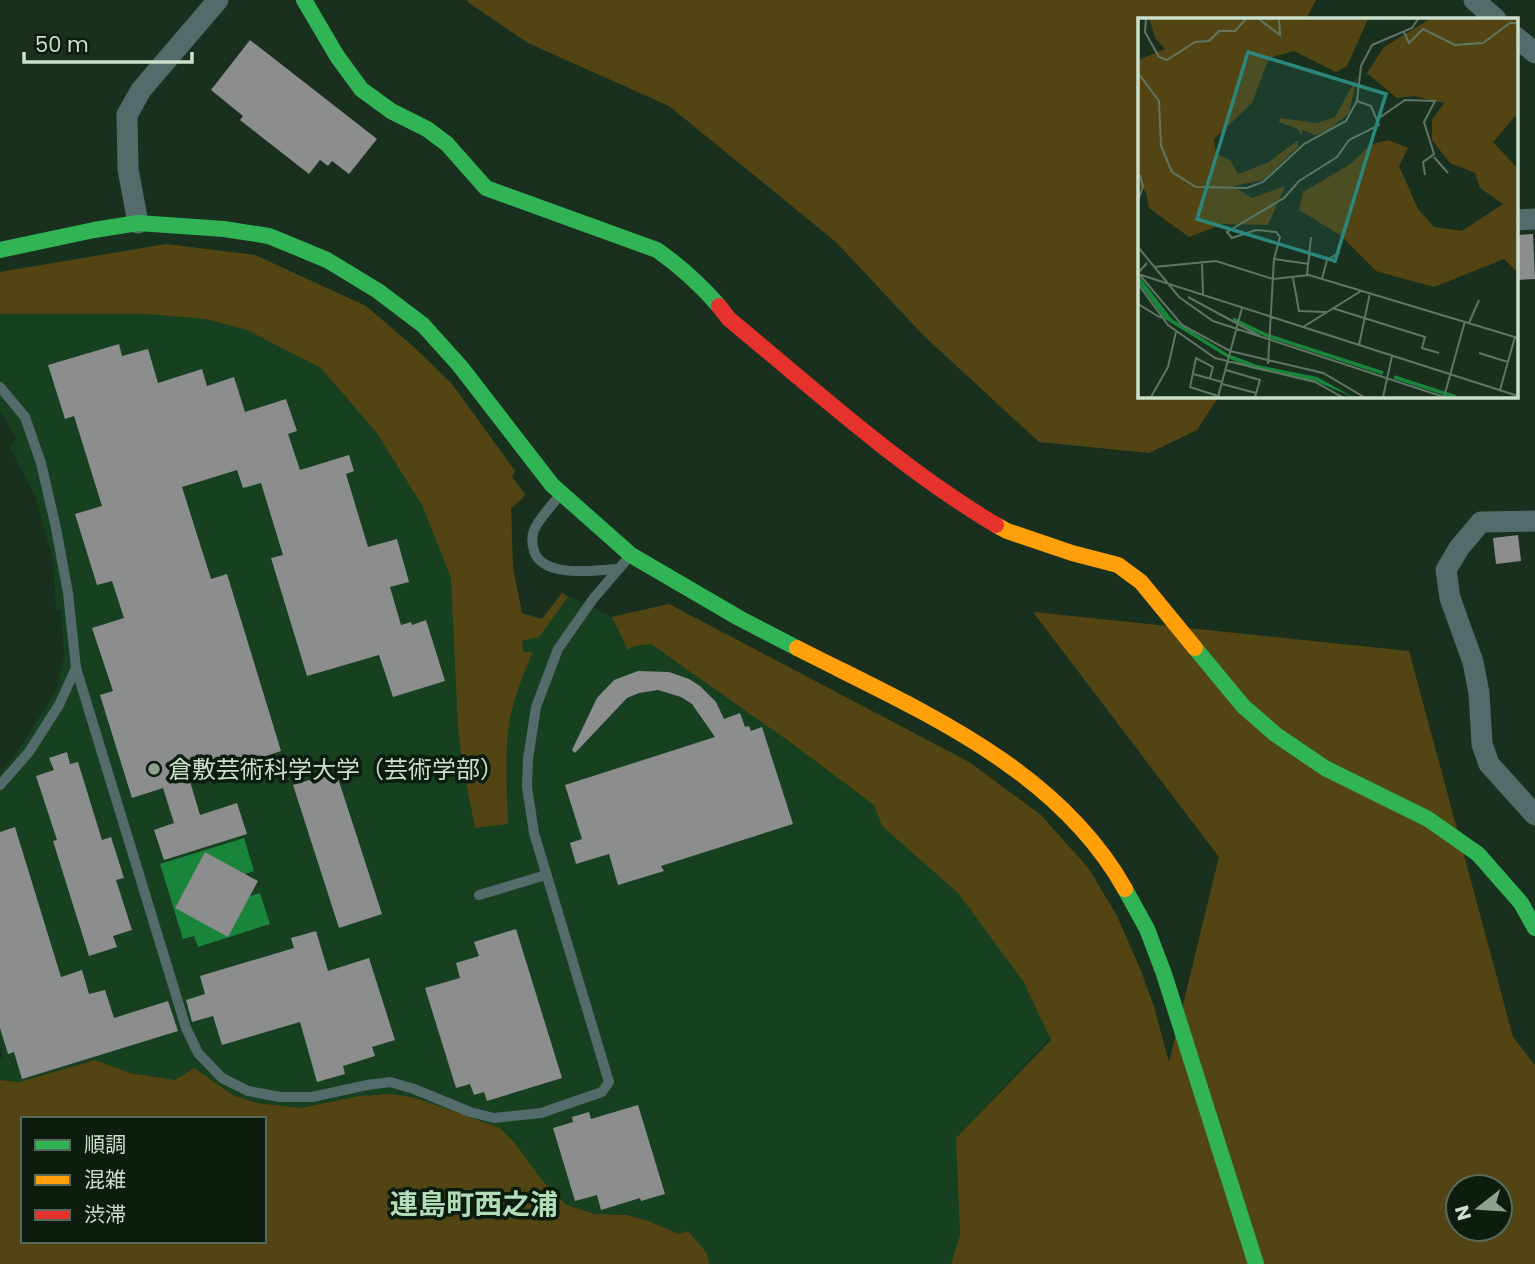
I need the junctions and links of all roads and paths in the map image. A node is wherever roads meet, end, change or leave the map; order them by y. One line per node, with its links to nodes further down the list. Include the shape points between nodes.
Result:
1 (218, 0): 7 (street, via 141,90 127,115 128,169)
2 (304, 0): 19 (street, via 361,89 391,111 427,128 486,188 657,250 702,286 729,319 959,503 1007,531 1118,565 1141,582 1243,706 1275,734 1325,768 1428,819 1478,854 1521,903)
3 (1474, 0): 4 (street)
4 (1495, 18)
5 (1518, 39): 6 (street)
6 (1535, 53)
7 (138, 223): 8 (street); 10 (street, via 269,236 327,260 378,290 423,326 460,366)
8 (0, 250)
9 (0, 387): 14 (lane, via 25,416 41,463 68,593)
10 (562, 493): 12 (street); 13 (lane, via 534,529 531,543 537,559 552,569)
11 (1535, 521): 16 (street, via 1481,523 1446,570 1450,598 1473,662 1482,744 1489,764)
12 (631, 555): 13 (lane); 20 (street, via 1002,758 1089,837 1147,929)
13 (619, 569): 17 (lane, via 558,649 536,707 527,787)
14 (76, 668): 15 (lane, via 29,752); 17 (lane, via 186,1028 198,1053 222,1078 248,1091 312,1097 390,1082 494,1118 541,1114 601,1092 609,1082)
15 (0, 785)
16 (1535, 815)
17 (546, 875): 18 (lane)
18 (479, 895)
19 (1535, 928)
20 (1256, 1264)

